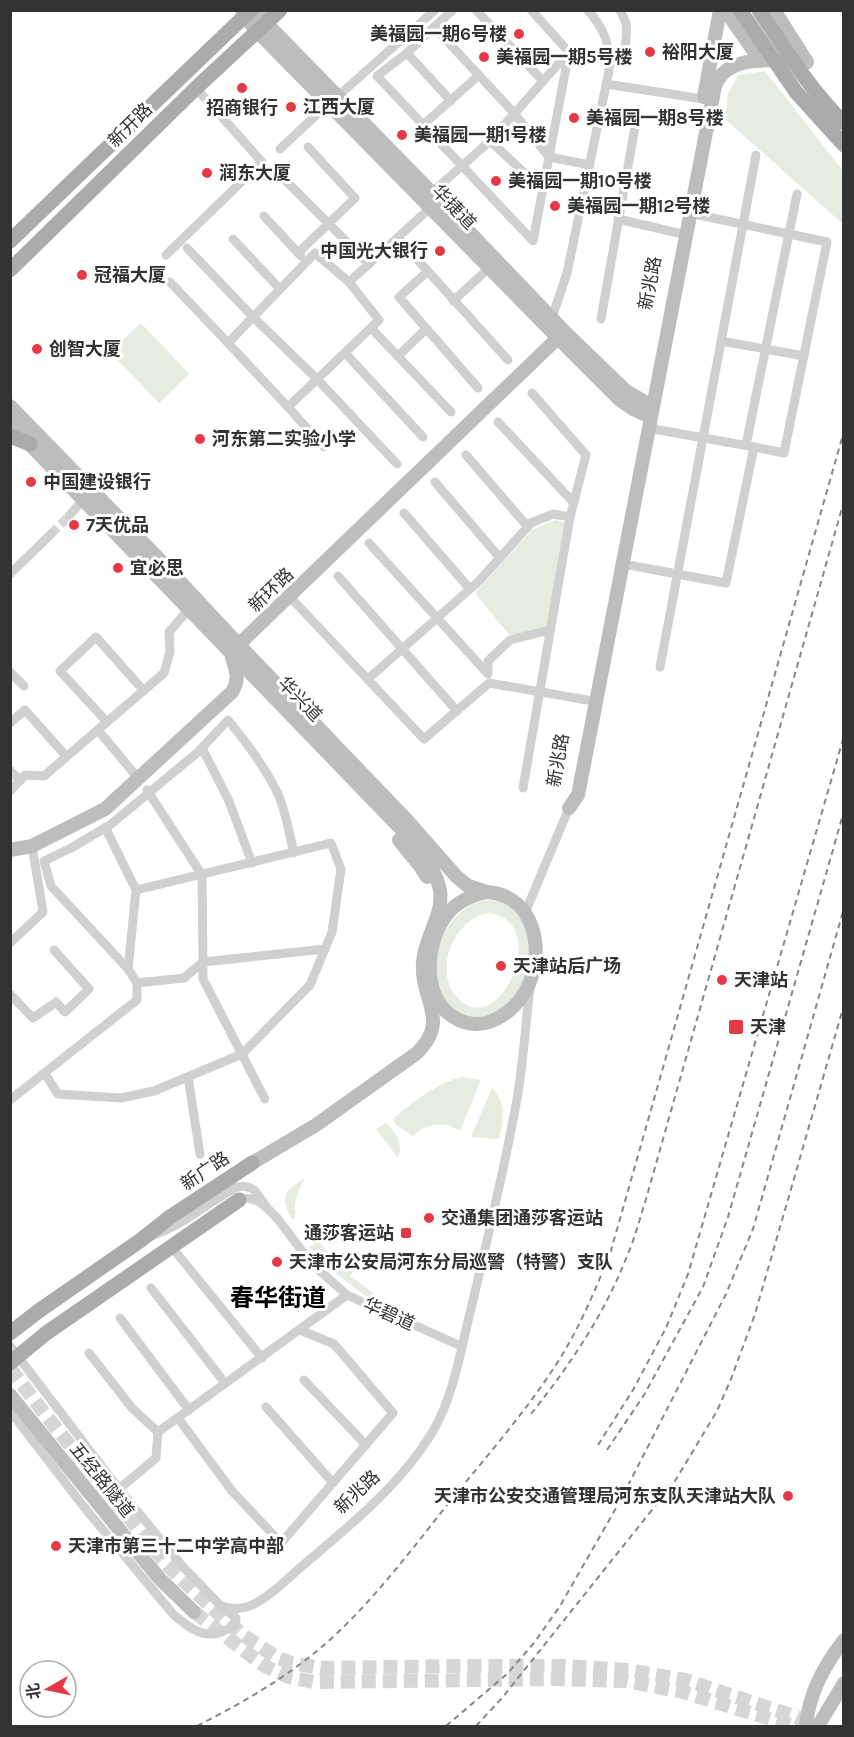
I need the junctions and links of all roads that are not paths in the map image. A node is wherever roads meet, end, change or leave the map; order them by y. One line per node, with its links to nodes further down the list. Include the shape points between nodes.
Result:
1 (280, 10): 13 (main road, 新开路)
2 (435, 10): 24 (street)
3 (453, 10): 14 (street)
4 (476, 10): 20 (street)
5 (531, 10): 15 (street)
6 (588, 10): 18 (street, via 605,34)
7 (620, 10): 18 (street, via 626,21 624,51 621,60)
8 (720, 10): 23 (street, 新兆路)
9 (725, 10): 17 (street)
10 (740, 10): 31 (main road, via 796,92)
11 (759, 10): 28 (main road, via 802,73)
12 (774, 10): 17 (street, via 807,62)
13 (253, 17): 22 (main road, 新开路); 24 (street, 华捷道); 51 (main road, 新开路)
14 (434, 27): 16 (street); 19 (street)
15 (569, 52): 20 (street); 35 (street)
16 (406, 53): 25 (street); 29 (street, via 377,76)
17 (760, 60): 42 (street, 新兆路, via 732,67 718,77)
18 (609, 62): 21 (street)
19 (479, 75): 25 (street); 27 (street)
20 (543, 81): 27 (street)
21 (606, 84): 23 (street); 36 (street)
22 (196, 88): 54 (street, via 262,162); 58 (main road, 新开路)
23 (703, 99): 47 (street, 新兆路)
24 (333, 100): 33 (street); 41 (street, 华捷道)
25 (450, 100): 29 (street)
26 (638, 110): 44 (street)
27 (514, 113): 30 (street); 35 (street)
28 (843, 123)
29 (423, 125): 37 (street)
30 (490, 141): 37 (street); 39 (street)
31 (843, 145)
32 (308, 147): 45 (street, via 356,198)
33 (280, 149)
34 (756, 154): 46 (street)
35 (549, 157): 36 (street); 39 (street)
36 (590, 165): 65 (street, via 567,273)
37 (461, 167): 39 (street, via 533,241); 41 (street)
38 (277, 172): 45 (street)
39 (543, 190)
40 (797, 194): 48 (street)
41 (429, 201): 49 (street); 57 (street, 华捷道); 65 (street, 华捷道)
42 (689, 213): 46 (street); 83 (street, 新兆路)
43 (264, 216): 53 (street)
44 (618, 219): 47 (street); 66 (street)
45 (328, 224): 53 (street); 56 (street)
46 (743, 224): 48 (street); 70 (street)
47 (678, 234): 83 (street, 新兆路)
48 (788, 234): 72 (street); 75 (street, via 827,242)
49 (398, 238): 56 (street); 59 (street)
50 (233, 239): 62 (street)
51 (10, 241)
52 (187, 248): 64 (street)
53 (298, 253): 55 (street)
54 (166, 255)
55 (307, 262): 61 (street, via 315,253); 62 (street)
56 (369, 264): 61 (street)
57 (489, 268): 63 (street); 69 (street, 华捷道)
58 (10, 270)
59 (427, 272): 63 (street); 68 (street, via 399,297)
60 (170, 282): 71 (street)
61 (349, 282): 67 (street, via 379,320)
62 (280, 289): 64 (street)
63 (453, 301): 76 (street)
64 (253, 317): 71 (street); 77 (street)
65 (552, 318): 69 (street, 华捷道)
66 (600, 319)
67 (371, 328): 73 (street); 74 (street)
68 (426, 328): 74 (street); 78 (street)
69 (562, 335): 83 (street, 华捷道, via 620,400); 107 (street, 新环路)
70 (721, 341): 72 (street); 87 (street)
71 (228, 343): 81 (street)
72 (765, 349): 75 (street); 88 (street)
73 (345, 352): 77 (street); 86 (street)
74 (398, 356): 82 (street)
75 (804, 357): 88 (street, via 784,453)
76 (508, 360)
77 (317, 379): 81 (street); 91 (street)
78 (478, 388)
79 (532, 393): 94 (street, via 586,455)
80 (10, 406): 111 (street, 华兴道, via 158,558)
81 (288, 407): 89 (street)
82 (451, 412)
83 (648, 413): 87 (street); 102 (street, 新兆路); 120 (street, 新兆路)
84 (498, 422): 94 (street)
85 (16, 436): 93 (street, 华兴道)
86 (423, 437)
87 (703, 437): 88 (street); 104 (street)
88 (750, 446): 104 (street, via 726,583)
89 (324, 447)
90 (466, 455): 98 (street)
91 (397, 464)
92 (435, 482): 101 (street)
93 (83, 500): 96 (street); 108 (street, 华兴道)
94 (574, 503): 97 (street)
95 (404, 513): 106 (street)
96 (69, 516)
97 (570, 517): 98 (street, via 553,514); 110 (street)
98 (528, 526): 101 (street)
99 (51, 534): 103 (street)
100 (369, 543): 109 (street)
101 (500, 558): 106 (street)
102 (623, 564): 104 (street); 134 (street, 新兆路, via 578,795)
103 (10, 574)
104 (678, 574): 113 (street)
105 (338, 576): 112 (street)
106 (470, 589): 109 (street)
107 (290, 597): 111 (street, 新环路); 116 (street)
108 (189, 609): 111 (street, 华兴道); 118 (street, via 169,632 170,652 164,673)
109 (437, 618): 112 (street); 115 (street)
110 (550, 630): 115 (street, via 510,640 488,661); 119 (street)
111 (234, 649): 128 (street, via 236,687); 130 (street, 华兴道); 142 (street, 华兴道, via 404,817 456,876 468,886)
112 (402, 649): 116 (street); 121 (street)
113 (660, 668)
114 (10, 672): 117 (street)
115 (489, 678): 119 (street); 121 (street)
116 (368, 680): 121 (street, via 424,739)
117 (24, 686)
118 (144, 691): 122 (street); 122 (street, via 96,637 60,671)
119 (540, 692): 120 (street); 131 (street)
120 (588, 700): 134 (street, 新兆路)
121 (457, 711)
122 (107, 722): 124 (street)
123 (10, 723): 126 (street, via 26,710)
124 (98, 730): 126 (street); 128 (street)
125 (202, 748): 133 (street); 138 (street, via 228,720 255,754 278,794); 139 (street, via 229,801)
126 (66, 756): 129 (street, via 44,776 26,775)
127 (10, 770): 129 (street)
128 (138, 778): 136 (street, via 105,809)
129 (20, 781): 132 (street)
130 (356, 783): 152 (street, 华兴道, via 418,849 437,881 440,905 423,962 433,1013 432,1033); 158 (street, via 420,866 432,888 433,903 415,959 426,1028 417,1045 346,1096)
131 (523, 788)
132 (10, 791)
133 (148, 791): 135 (street); 140 (street)
134 (569, 808): 143 (street)
135 (105, 828): 141 (street); 148 (street, via 44,861 51,886)
136 (32, 846): 137 (street); 144 (street, via 43,912)
137 (10, 850)
138 (294, 853): 139 (street); 146 (street, via 332,843 341,869 332,932)
139 (252, 863): 140 (street)
140 (202, 875): 141 (street); 147 (street)
141 (136, 890): 148 (street)
142 (488, 892): 143 (street, via 510,897); 149 (street, via 457,904 439,926 430,962 436,998 454,1018 468,1024 485,1024 514,1006)
143 (525, 913): 149 (street, via 534,937)
144 (10, 943)
145 (54, 950): 151 (street, via 89,989 65,1012 56,1002 33,1018)
146 (325, 950): 147 (street); 153 (street, via 310,985)
147 (203, 962): 150 (street, via 184,978); 153 (street, via 203,979)
148 (128, 969): 150 (street)
149 (531, 977): 170 (street, 新兆路, via 515,1108)
150 (137, 983): 154 (street, via 137,1000)
151 (10, 994)
152 (424, 1046): 158 (street, 新广路)
153 (242, 1054): 155 (street); 156 (street)
154 (45, 1074): 155 (street, via 58,1094 121,1098 154,1091); 157 (street)
155 (188, 1077): 159 (street)
156 (266, 1099)
157 (10, 1100)
158 (334, 1111): 160 (street, 新广路)
159 (200, 1154)
160 (252, 1163): 163 (main road, 新广路)
161 (239, 1200): 162 (street, via 247,1198); 164 (main road)
162 (266, 1207): 163 (street, 华碧道, via 255,1190 246,1185 237,1187 163,1233); 166 (street, 华碧道, via 300,1251)
163 (141, 1240): 169 (main road, 新广路)
164 (171, 1246): 172 (main road); 173 (street)
165 (151, 1288): 175 (street)
166 (347, 1295): 168 (street); 170 (street, 华碧道)
167 (120, 1318): 178 (street)
168 (300, 1330): 173 (street); 182 (street, via 334,1344 393,1413)
169 (10, 1333)
170 (461, 1347): 185 (street, 新兆路, via 442,1413 398,1479 256,1604 239,1610)
171 (89, 1353): 181 (street, via 132,1408)
172 (13, 1355): 184 (street)
173 (262, 1358): 175 (street)
174 (304, 1380): 182 (street)
175 (225, 1383): 178 (street)
176 (10, 1395): 186 (street, 五经路隧道, via 140,1555)
177 (266, 1407): 183 (street)
178 (189, 1410): 180 (street)
179 (10, 1411): 185 (street, via 173,1614 202,1634 218,1634 236,1621)
180 (178, 1418): 181 (street); 183 (street, via 232,1491 281,1543)
181 (158, 1432): 184 (street, via 156,1458)
182 (366, 1445): 183 (street)
183 (333, 1483)
184 (118, 1490): 185 (street)
185 (220, 1605)
186 (194, 1612)
187 (843, 1640): 189 (street, via 812,1693 808,1710)
188 (843, 1683): 189 (street)
189 (818, 1726)

